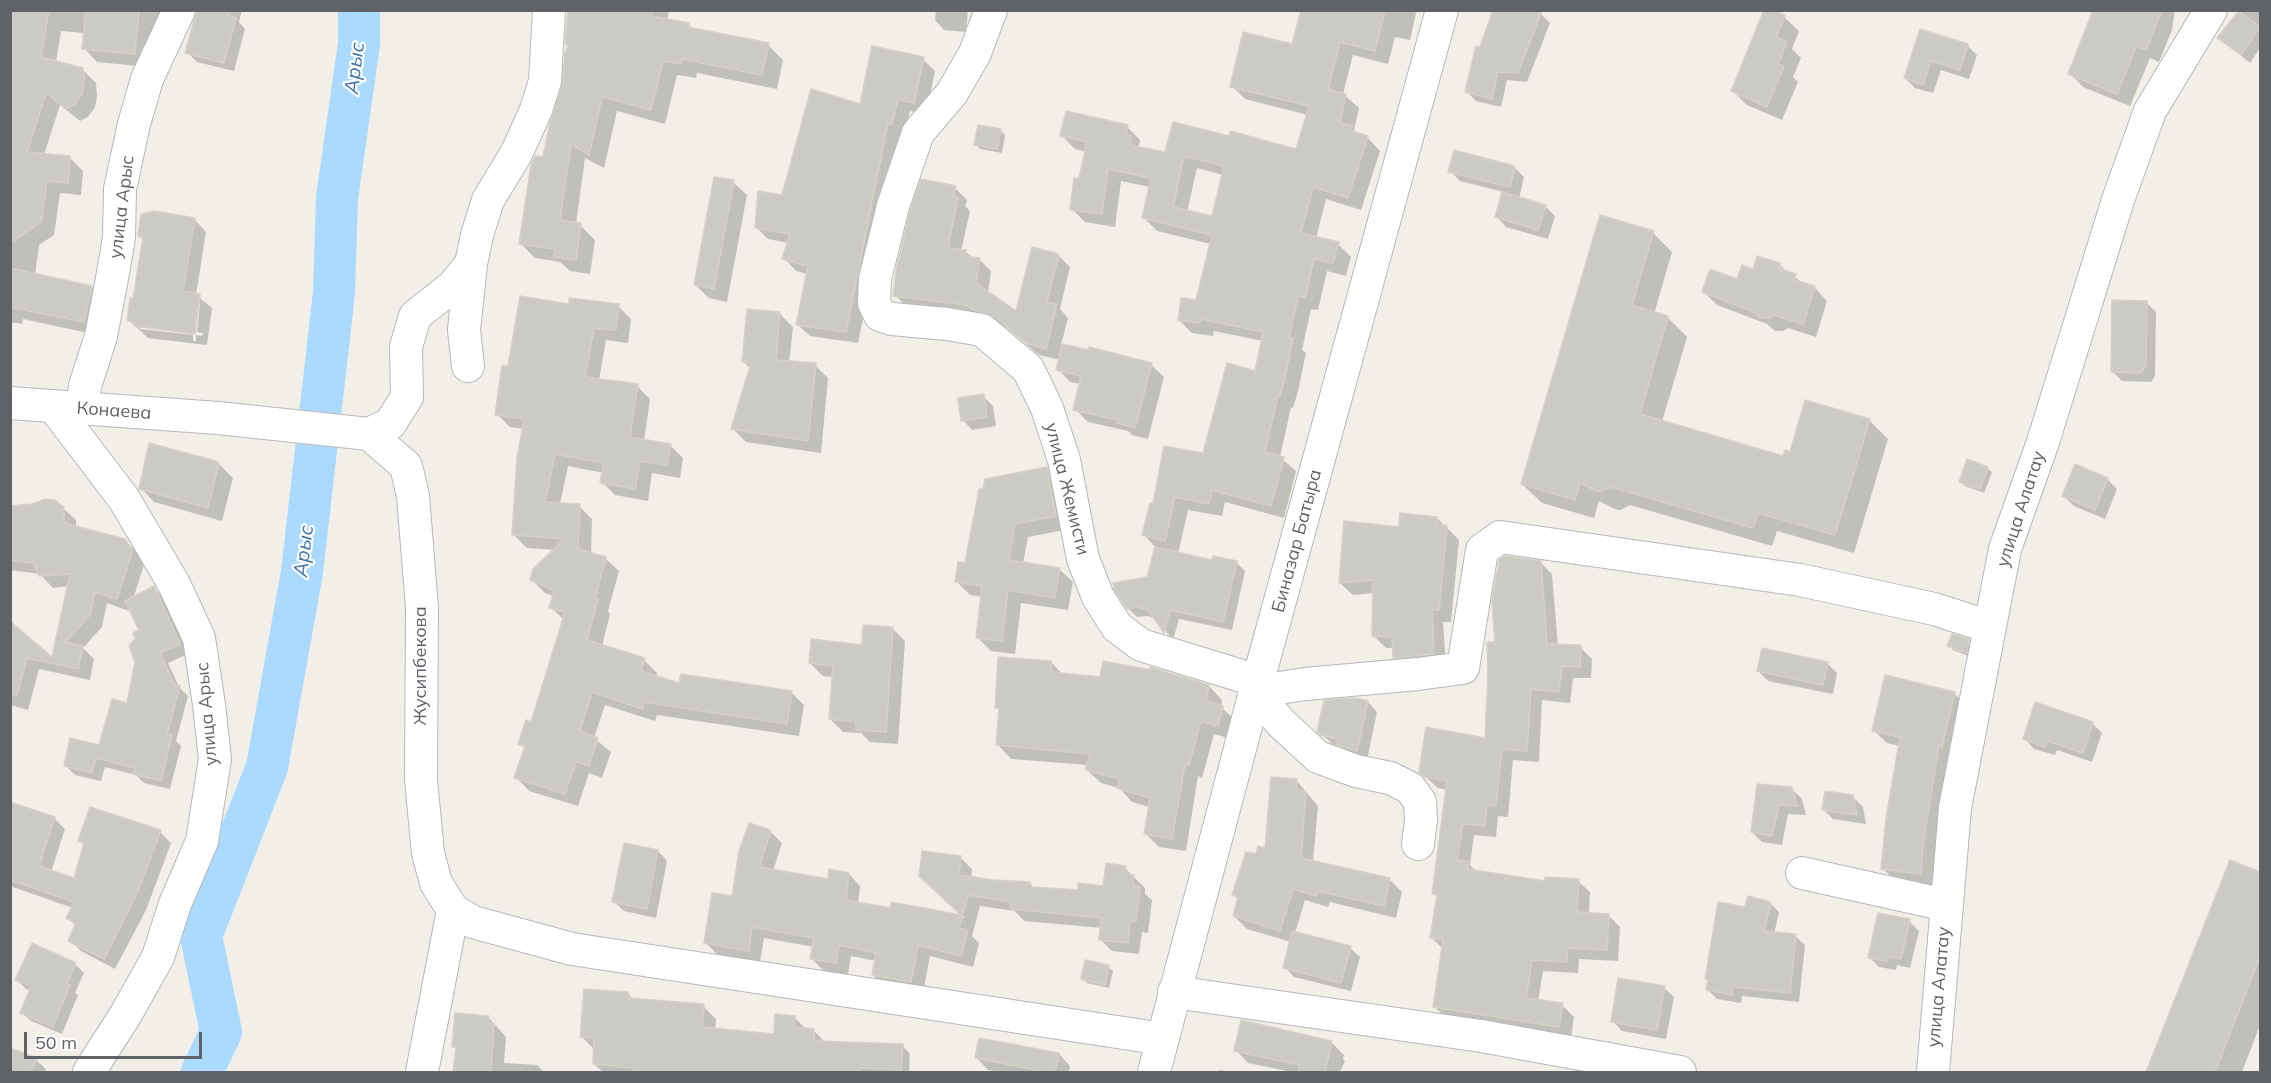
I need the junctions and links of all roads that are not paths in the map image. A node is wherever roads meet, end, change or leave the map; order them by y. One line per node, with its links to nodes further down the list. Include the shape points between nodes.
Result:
1 (178, 10): 9 (street, улица Арыс, via 147,79 134,124 120,189 119,238 101,336 85,386)
2 (549, 10): 6 (street, via 544,81 536,110 516,154 488,200)
3 (992, 10): 12 (street, улица Жемисти, via 975,53 952,93 918,133 893,206 875,279 874,303 880,315 892,319 982,330 1028,369 1047,408 1064,460 1083,560 1098,597 1118,627 1141,645)
4 (1442, 10): 12 (street, Биназар Батыра)
5 (2211, 10): 11 (street, улица Алатау, via 2150,111 2120,192 2043,442 2005,549)
6 (471, 264): 7 (street, via 464,330); 10 (street, via 453,286 415,316 406,347 407,397 390,424)
7 (468, 366)
8 (10, 403): 9 (street, Конаева)
9 (68, 408): 10 (street, Конаева); 19 (street, улица Арыс, via 174,584 198,638 215,759 202,841 158,957)
10 (369, 434): 16 (street, Жусипбекова, via 406,466 413,496 422,608 421,780 431,863 436,883)
11 (1990, 627): 12 (street, via 1934,609 1800,580 1500,537 1482,550 1463,668); 15 (street, улица Алатау, via 1955,808)
12 (1257, 687): 13 (street, via 1281,723 1318,758 1390,778 1410,788 1420,802); 17 (street, Биназар Батыра)
13 (1418, 844)
14 (1802, 873): 15 (street)
15 (1946, 905): 23 (street, улица Алатау)
16 (453, 910): 18 (street, via 473,922 572,949); 20 (street)
17 (1174, 992): 18 (street, Биназар Батыра); 22 (street, via 1481,1036)
18 (1163, 1039): 21 (street, Биназар Батыра)
19 (89, 1072)
20 (422, 1072)
21 (1154, 1072)
22 (1680, 1072)
23 (1933, 1072)

